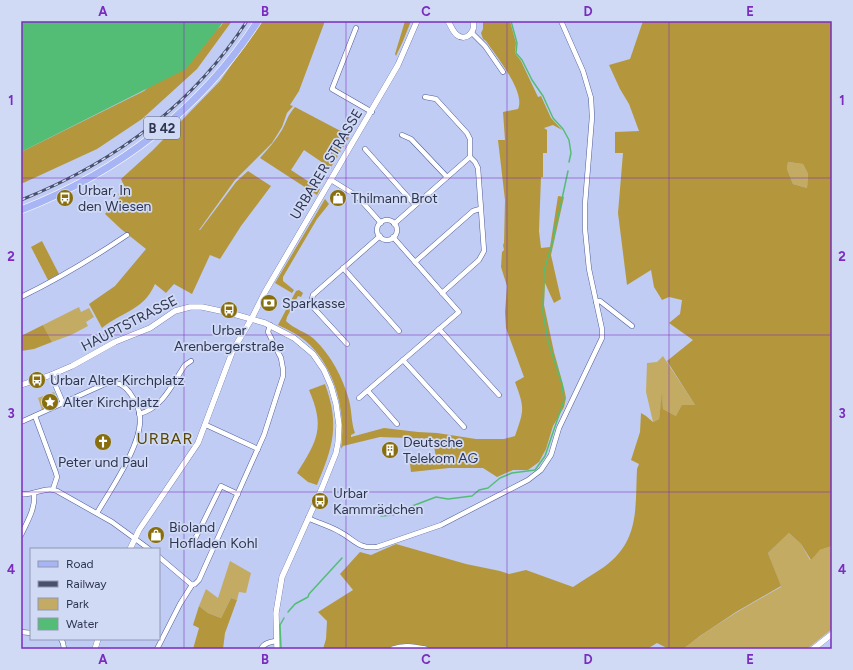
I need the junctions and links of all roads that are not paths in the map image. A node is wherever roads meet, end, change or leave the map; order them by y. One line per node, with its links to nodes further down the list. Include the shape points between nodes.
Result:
1 (258, 21): 18 (main road, B 42, via 220,72 176,117 130,153 84,182)
2 (417, 21): 10 (street, URBARER STRASSE, via 398,65)
3 (448, 21): 7 (street, via 459,36 465,37)
4 (473, 21): 7 (street)
5 (561, 21): 28 (street, via 590,89 592,102 585,229 589,269)
6 (356, 28): 10 (street, via 332,89)
7 (472, 33): 8 (street, via 485,46)
8 (503, 72)
9 (425, 97): 13 (street, via 436,99 467,133 470,139)
10 (372, 112): 15 (street, URBARER STRASSE)
11 (402, 135): 14 (street, via 411,139)
12 (365, 149): 16 (street)
13 (470, 156): 14 (street); 17 (street, via 478,168)
14 (447, 177): 16 (street)
15 (331, 180): 19 (street, via 357,196); 29 (street, URBARER STRASSE)
16 (415, 205): 20 (street)
17 (480, 209): 24 (street, via 473,211); 26 (street, via 483,254)
18 (21, 210)
19 (381, 222): 20 (street, via 386,220); 22 (street, via 378,228)
20 (394, 224): 23 (street, via 396,232)
21 (127, 235): 27 (street, via 104,251)
22 (380, 236): 23 (street, via 388,240); 25 (street)
23 (393, 237): 24 (street)
24 (415, 262): 26 (street)
25 (343, 268): 33 (street); 34 (street, via 313,295 311,302)
26 (442, 293): 32 (street, via 458,312)
27 (21, 297)
28 (596, 302): 31 (street, via 600,301); 55 (street, via 602,338 559,428 551,455 545,466 535,475 441,525 377,547 367,548 341,532)
29 (252, 318): 30 (street, HAUPTSTRASSE); 37 (street, HAUPTSTRASSE, via 202,307 185,308); 46 (street, URBARER STRASSE, via 233,350)
30 (270, 325): 49 (street, via 268,332 281,358 283,372); 55 (street, HAUPTSTRASSE, via 294,338 313,354 328,377 336,404 339,425 336,452)
31 (632, 326)
32 (439, 329): 35 (street); 40 (street)
33 (399, 330)
34 (347, 344)
35 (403, 360): 39 (street); 48 (street)
36 (192, 361): 43 (street, via 185,365 161,402 151,410)
37 (51, 376): 38 (street, HAUPTSTRASSE); 42 (street)
38 (21, 384)
39 (368, 391): 41 (street); 47 (street)
40 (499, 395)
41 (360, 398)
42 (63, 403): 43 (street, via 102,384 120,383 135,402); 44 (street)
43 (139, 414): 54 (street, via 134,445)
44 (35, 416): 45 (street); 50 (street, via 56,473)
45 (21, 422)
46 (206, 424): 49 (street); 57 (street, URBARER STRASSE, via 192,453)
47 (397, 424)
48 (464, 427)
49 (258, 449): 53 (street)
50 (54, 489): 51 (street); 54 (street)
51 (34, 493): 52 (street); 56 (street, via 34,506)
52 (21, 494)
53 (238, 494): 58 (street, via 221,486); 62 (street, via 199,580)
54 (97, 513): 57 (street)
55 (308, 518): 64 (street, HAUPTSTRASSE, via 282,577 276,613)
56 (21, 535)
57 (134, 538): 59 (street, URBARER STRASSE); 60 (street)
58 (192, 545)
59 (130, 548)
60 (148, 548)
61 (160, 558): 62 (street)
62 (192, 585): 65 (street)
63 (832, 634): 70 (street)
64 (276, 642): 66 (street, via 269,642); 67 (street, HAUPTSTRASSE)
65 (157, 649)
66 (261, 649)
67 (277, 649)
68 (393, 649): 69 (street)
69 (425, 649)
70 (813, 649)

